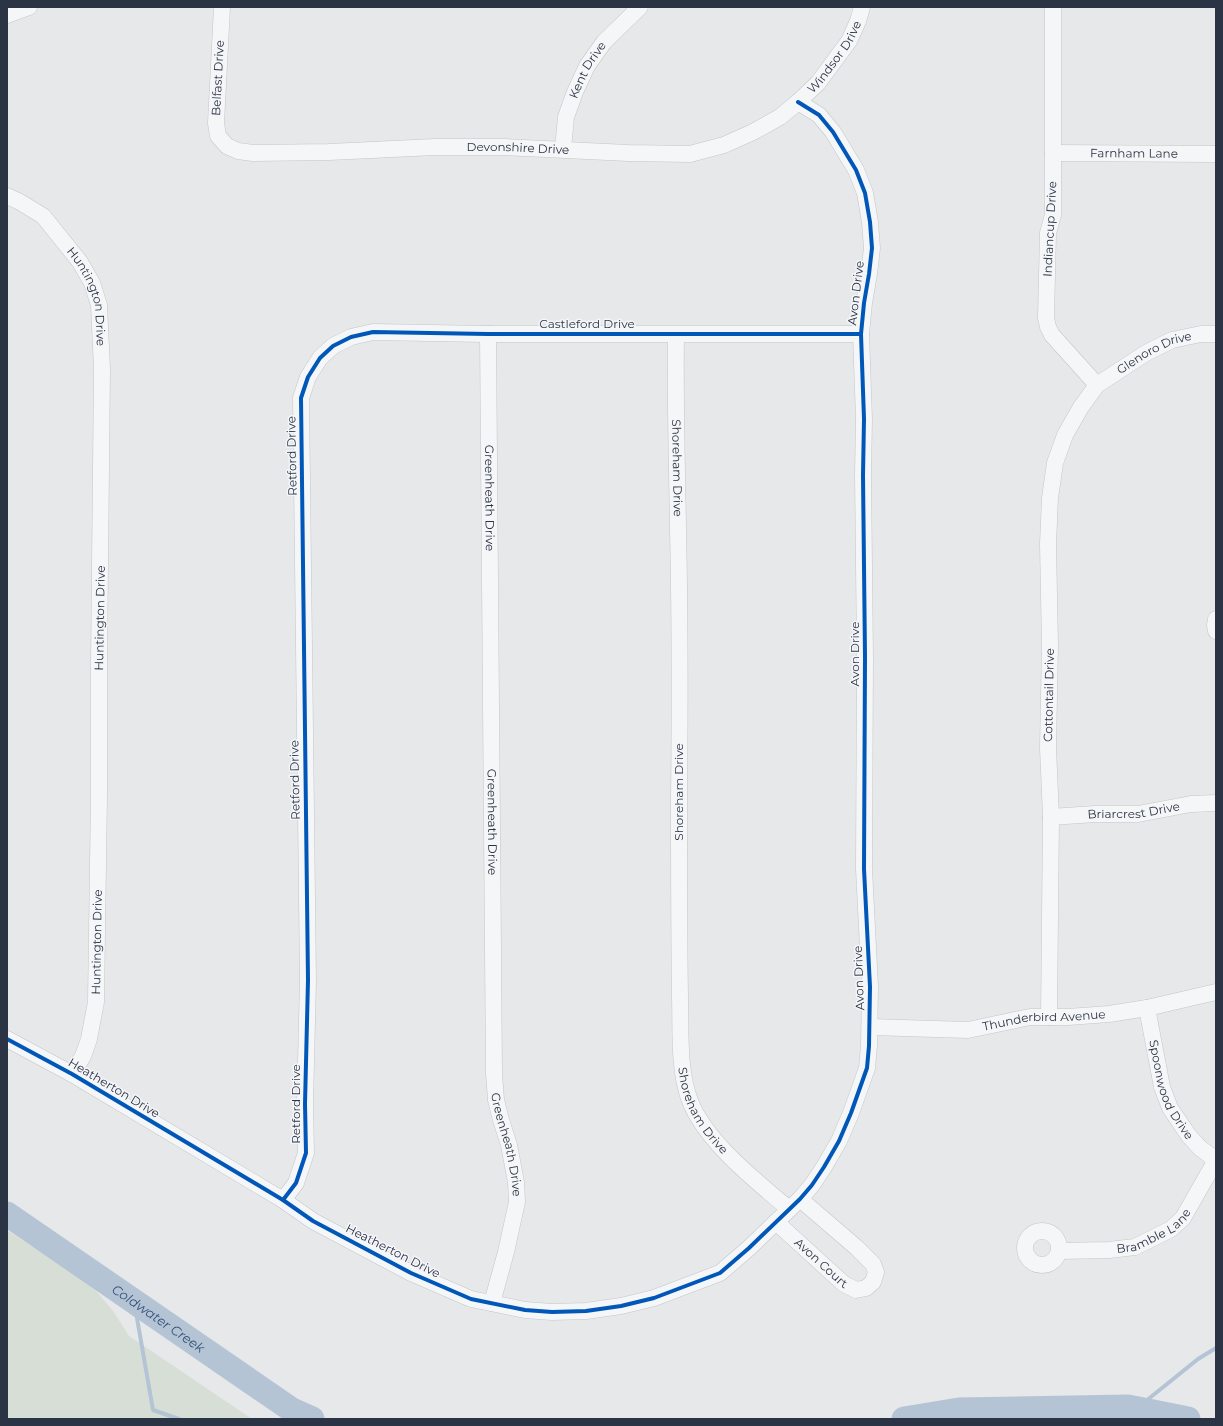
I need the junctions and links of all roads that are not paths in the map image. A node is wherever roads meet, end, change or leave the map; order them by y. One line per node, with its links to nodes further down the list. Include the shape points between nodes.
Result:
1 (29, 7): 6 (street)
2 (222, 7): 8 (street, Belfast Drive, via 216,123 218,136)
3 (640, 7): 9 (street, Kent Drive, via 604,42 587,66 566,117)
4 (862, 7): 7 (street, Windsor Drive, via 849,41 818,84)
5 (1053, 7): 10 (street, Indiancup Drive)
6 (7, 15)
7 (798, 102): 9 (street, Devonshire Drive, via 780,117 753,132 724,145 690,154); 14 (street, Avon Drive, via 819,115 833,132 856,170 865,193 872,248)
8 (227, 146): 9 (street, Devonshire Drive, via 253,153 435,147)
9 (563, 149)
10 (1053, 153): 11 (street, Farnham Lane); 18 (street, Indiancup Drive, via 1053,215 1048,233 1046,318 1052,335)
11 (1216, 154)
12 (7, 196): 28 (street, Huntington Drive, via 43,216 80,262 92,282 99,305 101,327 96,1002 89,1040)
13 (488, 334): 16 (street, Castleford Drive); 17 (street, Castleford Drive, via 373,332 351,337 333,346); 34 (street, Greenheath Drive, via 494,1074 496,1100 510,1145 517,1202)
14 (861, 334): 16 (street, Castleford Drive); 26 (street, Avon Drive, via 864,419 864,869)
15 (1216, 334): 18 (street, Glenoro Drive, via 1201,334 1172,340 1146,353)
16 (676, 335): 31 (street, Shoreham Drive, via 678,889 681,1050 684,1080 691,1103 711,1137 756,1181)
17 (320, 358): 30 (street, Retford Drive, via 308,377 301,398 308,980 306,1153 296,1183)
18 (1097, 385): 22 (street, Cottontail Drive, via 1081,407 1055,462 1050,498 1048,748)
19 (1216, 618): 20 (street)
20 (1216, 631)
21 (1216, 803): 22 (street, Briarcrest Drive, via 1191,804 1138,814)
22 (1051, 817): 25 (street, Cottontail Drive)
23 (1216, 992): 24 (street, Thunderbird Avenue)
24 (1147, 1008): 25 (street, Thunderbird Avenue, via 1109,1014); 29 (street, Spoonwood Drive, via 1162,1087 1170,1108 1189,1136)
25 (1049, 1017): 26 (street, Thunderbird Avenue, via 1030,1017 968,1030)
26 (870, 1027): 31 (street, Avon Drive, via 867,1068 851,1114 824,1167 812,1185)
27 (7, 1038): 28 (street, Heatherton Drive)
28 (72, 1074): 30 (street, Heatherton Drive)
29 (1216, 1160): 33 (street, Bramble Lane, via 1184,1218 1171,1229 1135,1247)
30 (283, 1200): 34 (street, Heatherton Drive, via 313,1221 411,1273 471,1299)
31 (794, 1204): 32 (street, Heatherton Drive); 32 (street, Avon Court, via 857,1248 873,1264 876,1272 873,1282 866,1288 856,1290 844,1284)
32 (776, 1222): 34 (street, Heatherton Drive, via 720,1273 654,1298 586,1311 525,1310)
33 (1059, 1251)
34 (492, 1303)

